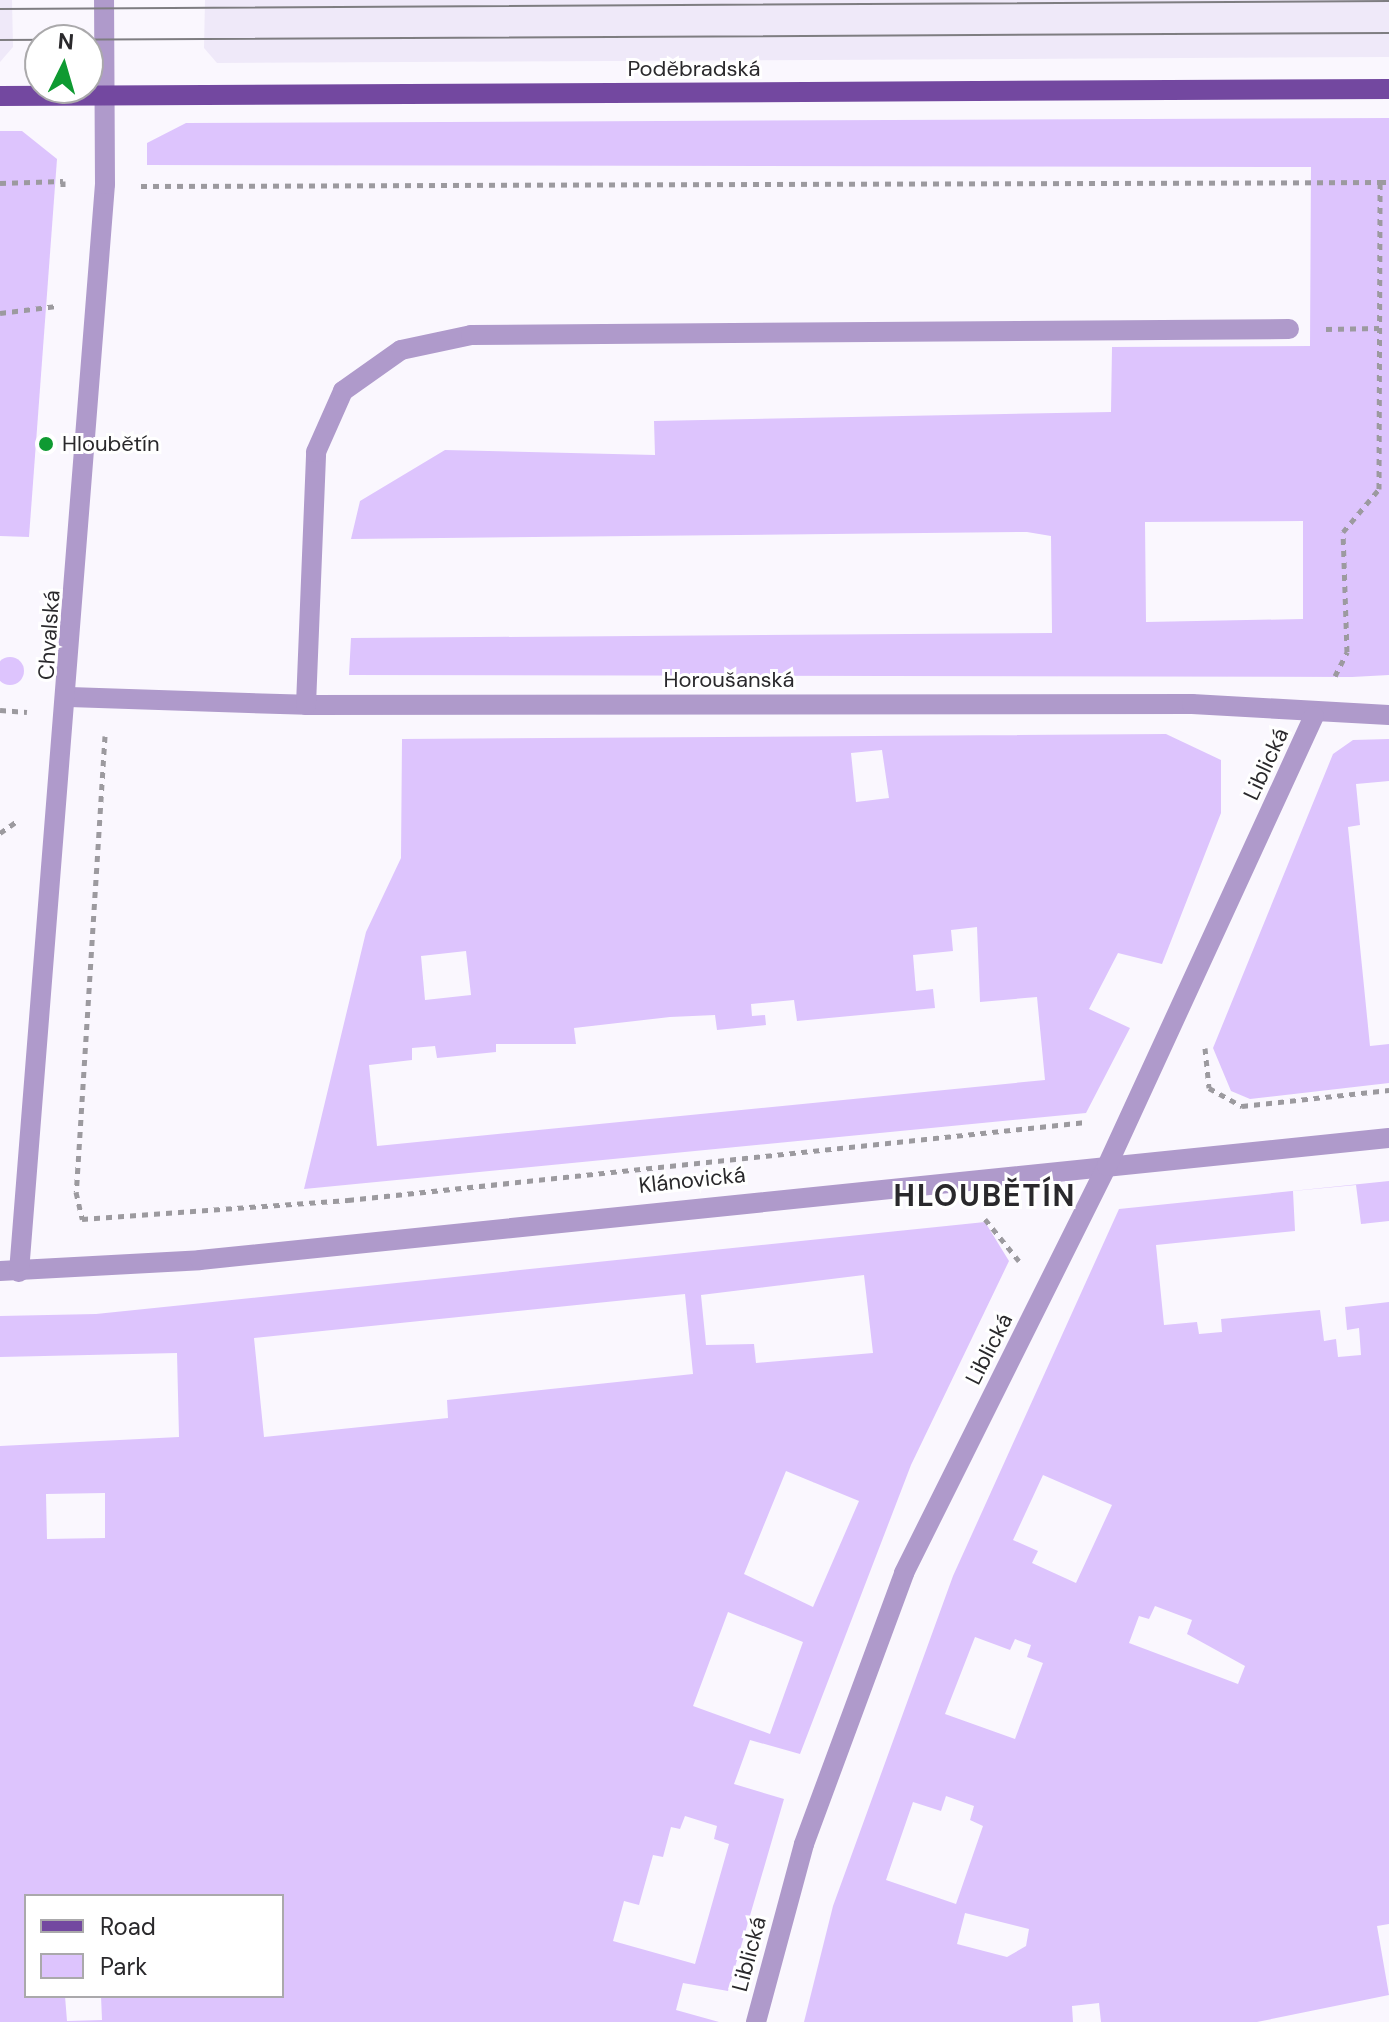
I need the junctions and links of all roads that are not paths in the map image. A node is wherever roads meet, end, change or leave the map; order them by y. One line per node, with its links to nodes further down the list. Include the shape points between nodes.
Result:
1 (104, 0): 4 (street, Chvalská)
2 (1389, 89): 4 (main road, Poděbradská)
3 (0, 96): 4 (main road, Poděbradská)
4 (105, 96): 6 (street, Chvalská)
5 (1289, 329): 7 (street, via 471,335 401,350 343,391 316,452)
6 (69, 697): 7 (street, Horoušanská); 12 (street, Chvalská, via 56,757)
7 (306, 705): 9 (street, Horoušanská, via 1192,704)
8 (1389, 715): 9 (street, Horoušanská)
9 (1314, 716): 11 (street, Liblická)
10 (1389, 1138): 11 (street, Klánovická)
11 (1107, 1166): 12 (street, Klánovická); 13 (street, Liblická, via 904,1573 804,1844)
12 (9, 1271)
13 (756, 2022)

